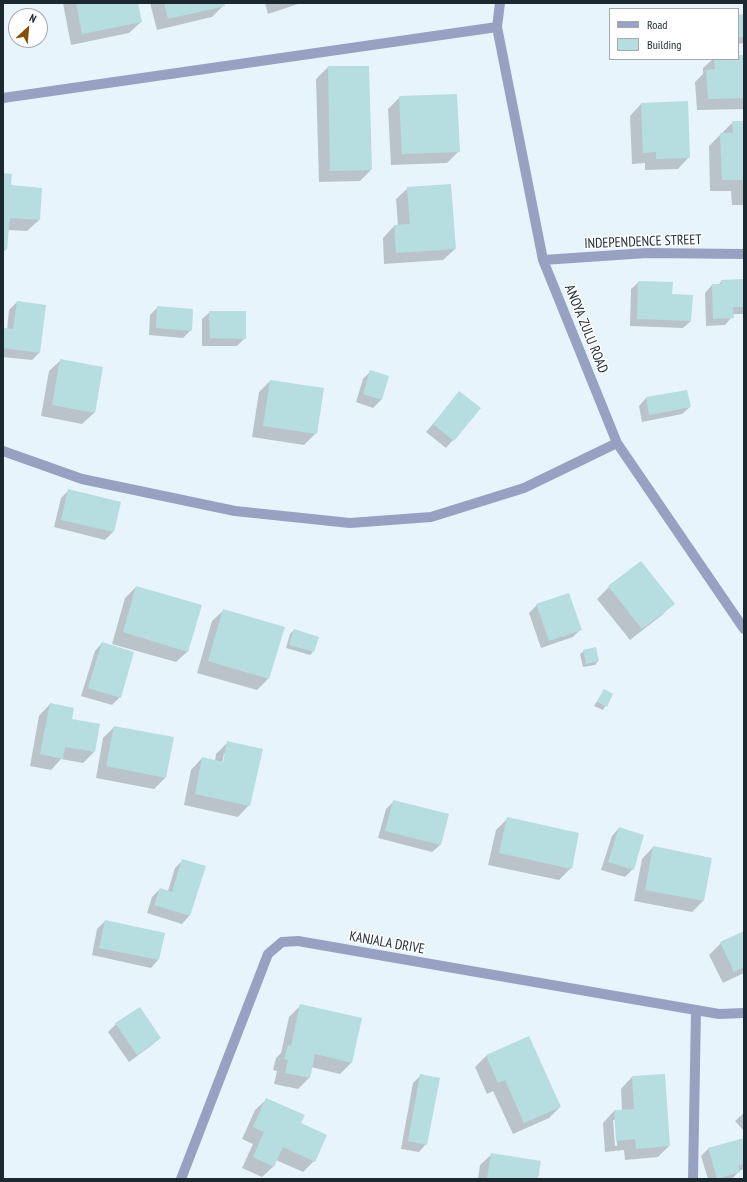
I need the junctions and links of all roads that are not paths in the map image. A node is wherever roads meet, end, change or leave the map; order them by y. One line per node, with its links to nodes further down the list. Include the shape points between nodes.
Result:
1 (500, 3): 2 (street, ANOYA ZULU ROAD)
2 (497, 27): 3 (street); 5 (street, ANOYA ZULU ROAD)
3 (3, 98)
4 (744, 254): 5 (street, INDEPENDENCE STREET, via 647,253)
5 (543, 260): 6 (street, ANOYA ZULU ROAD)
6 (617, 443): 7 (street, via 524,488 431,517 350,523 235,512 82,479); 8 (street, ANOYA ZULU ROAD)
7 (3, 451)
8 (744, 629)
9 (696, 1010): 10 (street, KANJALA DRIVE, via 718,1014); 11 (street, KANJALA DRIVE, via 298,941 282,942 268,954); 12 (street)
10 (744, 1013)
11 (181, 1179)
12 (694, 1179)

